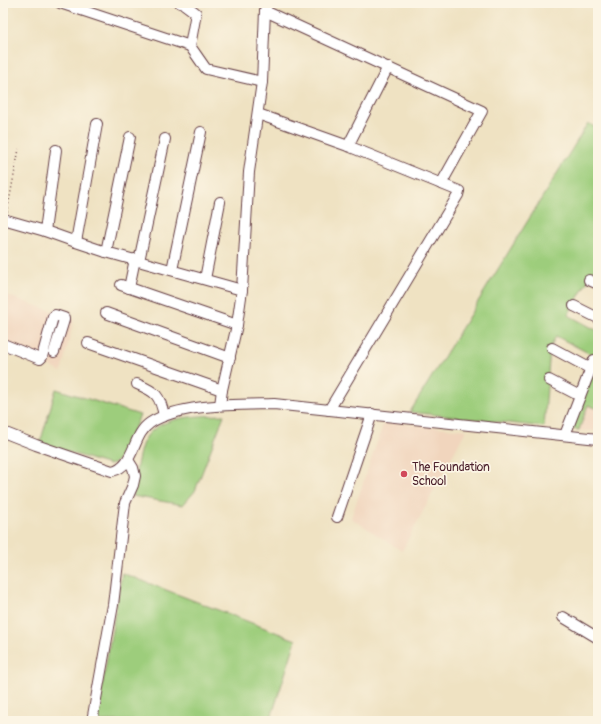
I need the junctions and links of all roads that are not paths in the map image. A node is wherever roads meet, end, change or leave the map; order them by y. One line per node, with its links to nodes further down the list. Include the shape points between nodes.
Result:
1 (60, 3): 4 (street)
2 (180, 3): 4 (street, via 196,13)
3 (266, 7): 5 (street); 6 (street)
4 (190, 46): 6 (street, via 206,69)
5 (388, 67): 12 (street); 14 (street, via 482,111)
6 (262, 82): 7 (street)
7 (258, 114): 12 (street); 23 (street, via 249,172)
8 (98, 124): 18 (street)
9 (201, 132): 21 (street)
10 (130, 137): 19 (street)
11 (166, 139): 20 (street)
12 (348, 146): 14 (street)
13 (56, 150): 17 (street)
14 (441, 184): 38 (street, via 458,190 458,195)
15 (220, 202): 22 (street)
16 (4, 219): 17 (street)
17 (45, 231): 18 (street)
18 (76, 242): 19 (street)
19 (106, 252): 20 (street)
20 (137, 260): 21 (street); 27 (street, via 125,286)
21 (172, 270): 22 (street)
22 (205, 279): 23 (street)
23 (242, 290): 27 (street)
24 (574, 306): 26 (street)
25 (106, 313): 32 (street)
26 (598, 318)
27 (237, 325): 32 (street)
28 (88, 343): 35 (street)
29 (3, 344): 31 (street, via 40,359 55,315 64,320)
30 (552, 348): 36 (street, via 593,364)
31 (54, 352)
32 (230, 358): 35 (street)
33 (549, 380): 36 (street)
34 (136, 384): 40 (street, via 152,390 157,395)
35 (222, 390): 37 (street)
36 (580, 396): 42 (street)
37 (220, 405): 38 (street, via 274,404); 40 (street)
38 (330, 410): 39 (street)
39 (372, 414): 42 (street); 45 (street)
40 (164, 416): 44 (street, via 149,423 142,430)
41 (3, 432): 44 (street, via 112,471 120,470)
42 (565, 435): 43 (street)
43 (598, 439)
44 (128, 460): 48 (street, via 135,476 125,503 113,606)
45 (337, 517)
46 (563, 617): 47 (street)
47 (598, 638)
48 (92, 721)

